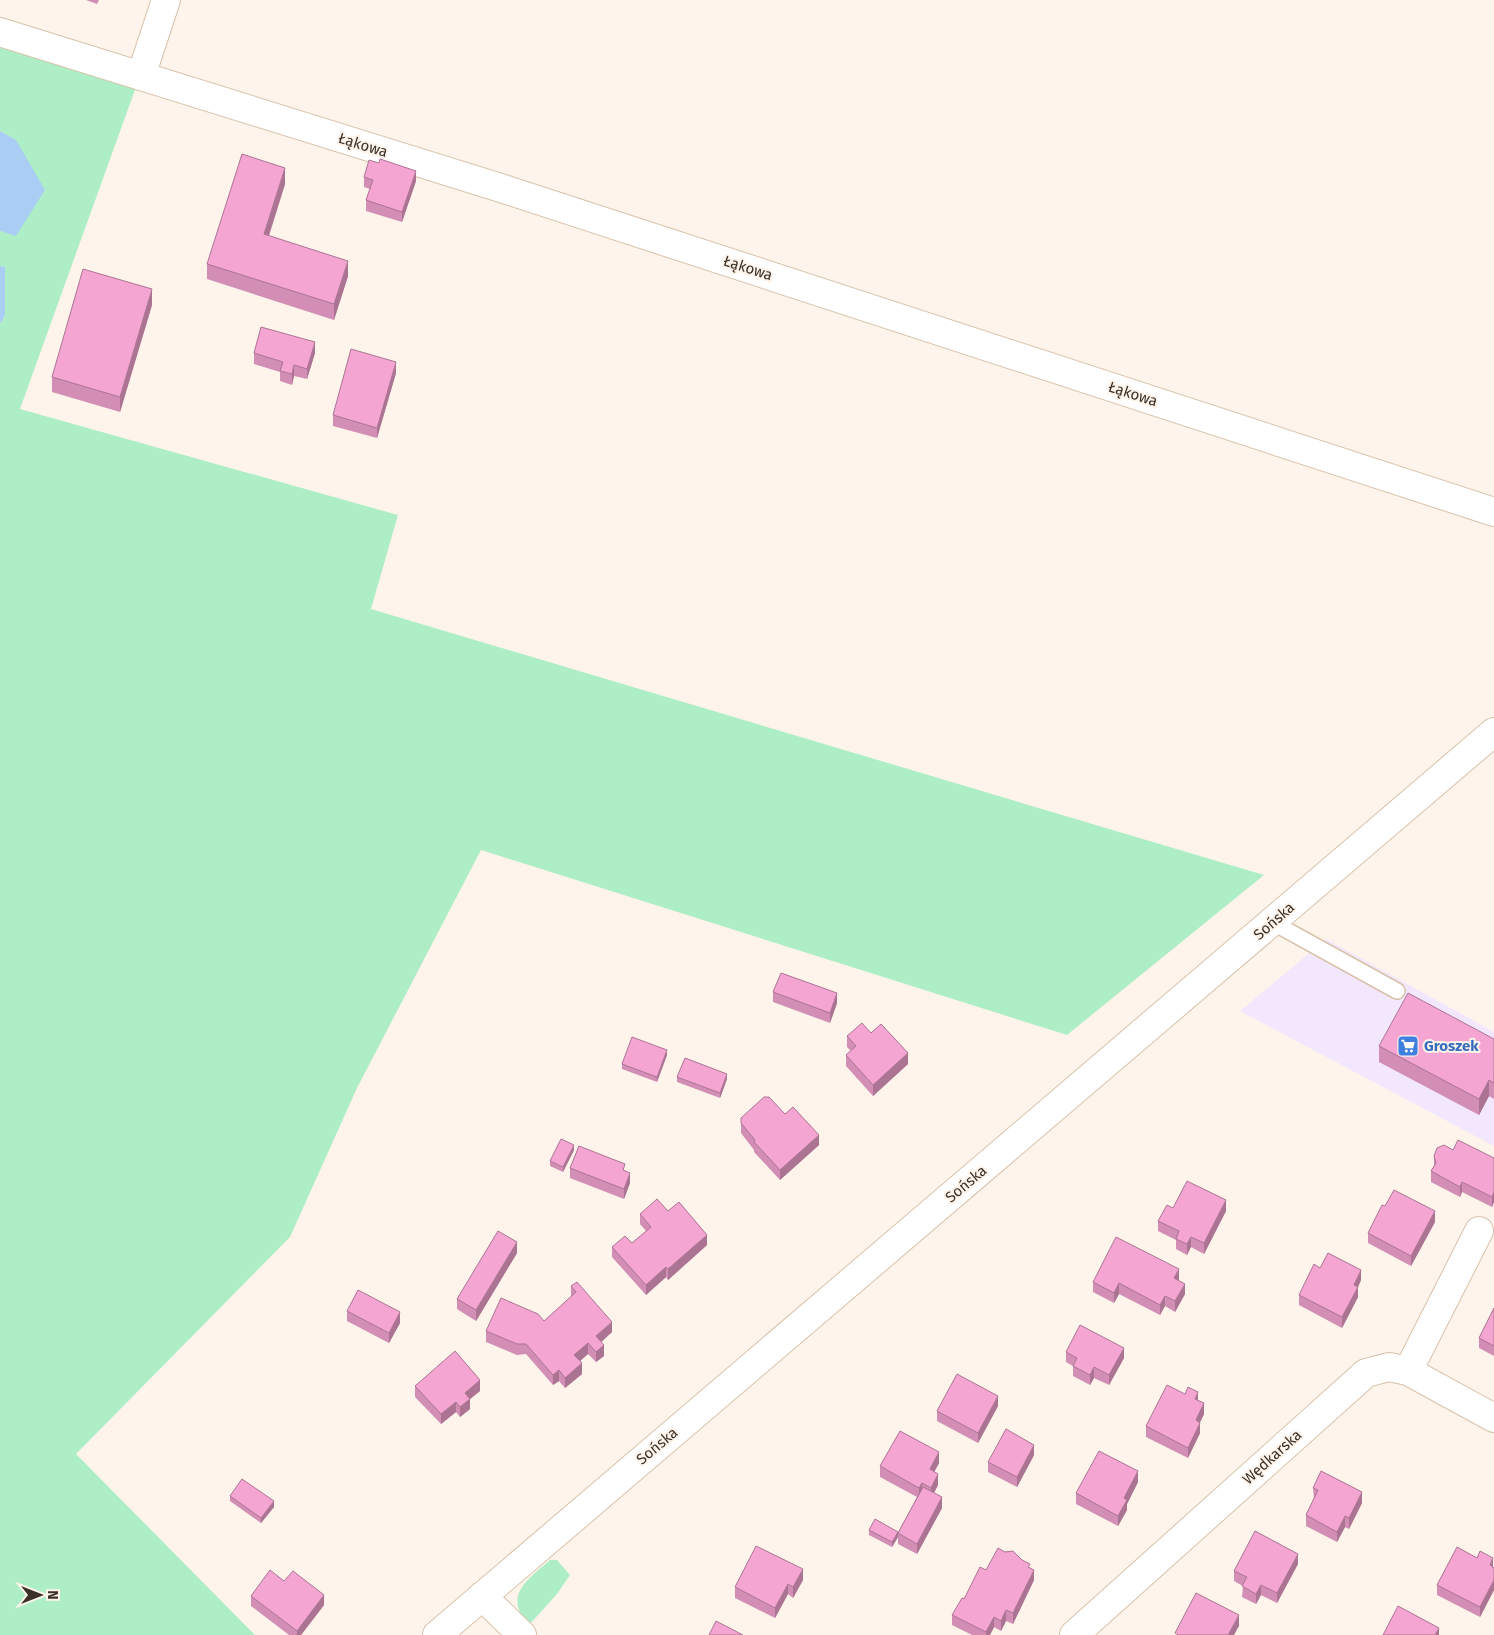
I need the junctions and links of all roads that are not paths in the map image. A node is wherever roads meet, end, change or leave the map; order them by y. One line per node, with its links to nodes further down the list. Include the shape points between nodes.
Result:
1 (166, 0): 3 (street)
2 (0, 32): 3 (street, Łąkowa)
3 (141, 76): 4 (street, Łąkowa, via 516,193)
4 (1494, 512)
5 (1494, 732): 6 (street, Sońska)
6 (1272, 922): 7 (lane); 11 (street, Sońska)
7 (1397, 991)
8 (1479, 1231): 9 (street)
9 (1408, 1371): 10 (street, Wędkarska); 14 (street, Wędkarska, via 1389,1367 1366,1373)
10 (1494, 1418)
11 (482, 1596): 12 (street, Sońska); 13 (street)
12 (437, 1635)
13 (522, 1635)
14 (1074, 1635)

